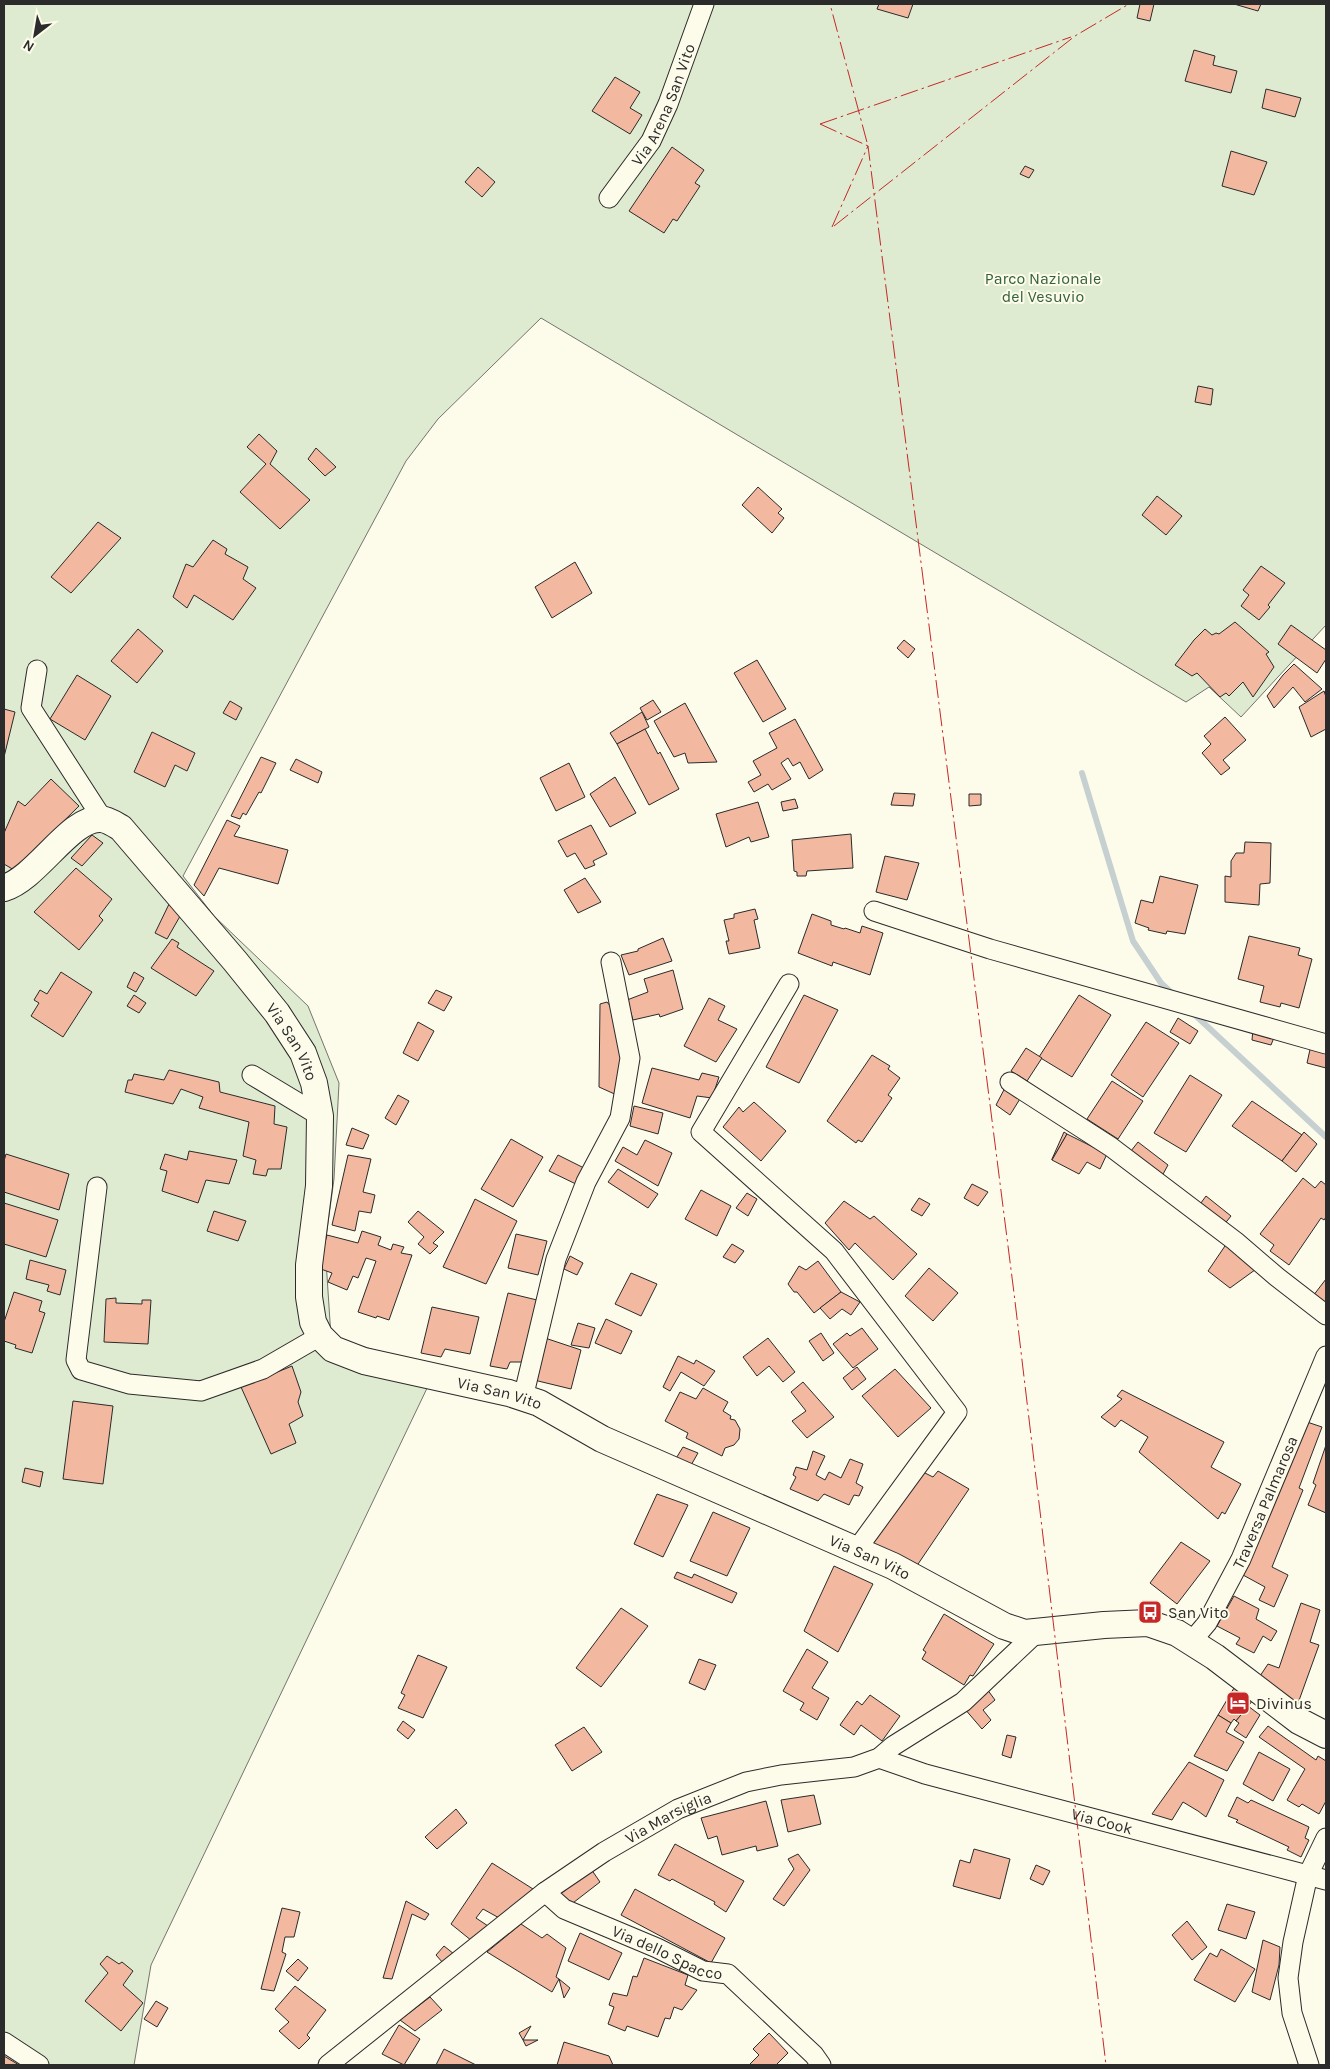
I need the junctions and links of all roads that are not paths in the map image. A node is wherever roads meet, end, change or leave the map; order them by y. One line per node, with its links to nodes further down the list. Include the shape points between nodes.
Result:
1 (704, 4): 2 (street, Via Arena San Vito, via 668,104 651,141)
2 (609, 198)
3 (38, 670): 4 (street, via 31,708)
4 (102, 818): 5 (street, via 88,820 28,875); 12 (street, Via San Vito, via 122,828 277,1013 303,1053 314,1082)
5 (4, 888)
6 (874, 911): 9 (street, via 990,949)
7 (611, 962): 17 (street, via 630,1058 620,1118 586,1182 556,1259)
8 (789, 984): 18 (street, via 700,1132 834,1250 957,1412)
9 (1326, 1044)
10 (252, 1075): 12 (street)
11 (1010, 1082): 14 (street, via 1111,1147)
12 (320, 1116): 15 (street, Via San Vito, via 319,1186 309,1265 309,1297 313,1322)
13 (97, 1187): 15 (street, via 76,1360 81,1370 129,1384 201,1391 263,1369)
14 (1326, 1315)
15 (320, 1336): 17 (street, Via San Vito, via 334,1349 364,1360)
16 (1326, 1356): 20 (street, Traversa Palmarosa, via 1241,1559 1207,1623)
17 (523, 1398): 18 (street, Via San Vito, via 539,1403 602,1439)
18 (857, 1549): 19 (street, Via San Vito, via 1004,1626 1025,1633)
19 (1037, 1632): 20 (street, Via San Vito, via 1104,1624 1148,1623 1177,1632); 22 (street, Via Marsiglia, via 963,1702)
20 (1191, 1642): 21 (street, Via San Vito, via 1299,1721)
21 (1326, 1736)
22 (879, 1758): 24 (street, Via Cook, via 925,1774); 26 (street, Via Marsiglia, via 854,1767 807,1771 746,1782 716,1793 646,1826)
23 (1326, 1838): 24 (street)
24 (1308, 1875): 25 (street, Via Cook); 31 (street, via 1288,1978 1292,2013)
25 (1326, 1880)
26 (545, 1892): 29 (street, Via Marsiglia); 30 (street, Via dello Spacco, via 564,1909 703,1971 728,1974 814,2055)
27 (4, 2042): 28 (street)
28 (39, 2065)
29 (328, 2065)
30 (820, 2065)
31 (1309, 2065)

